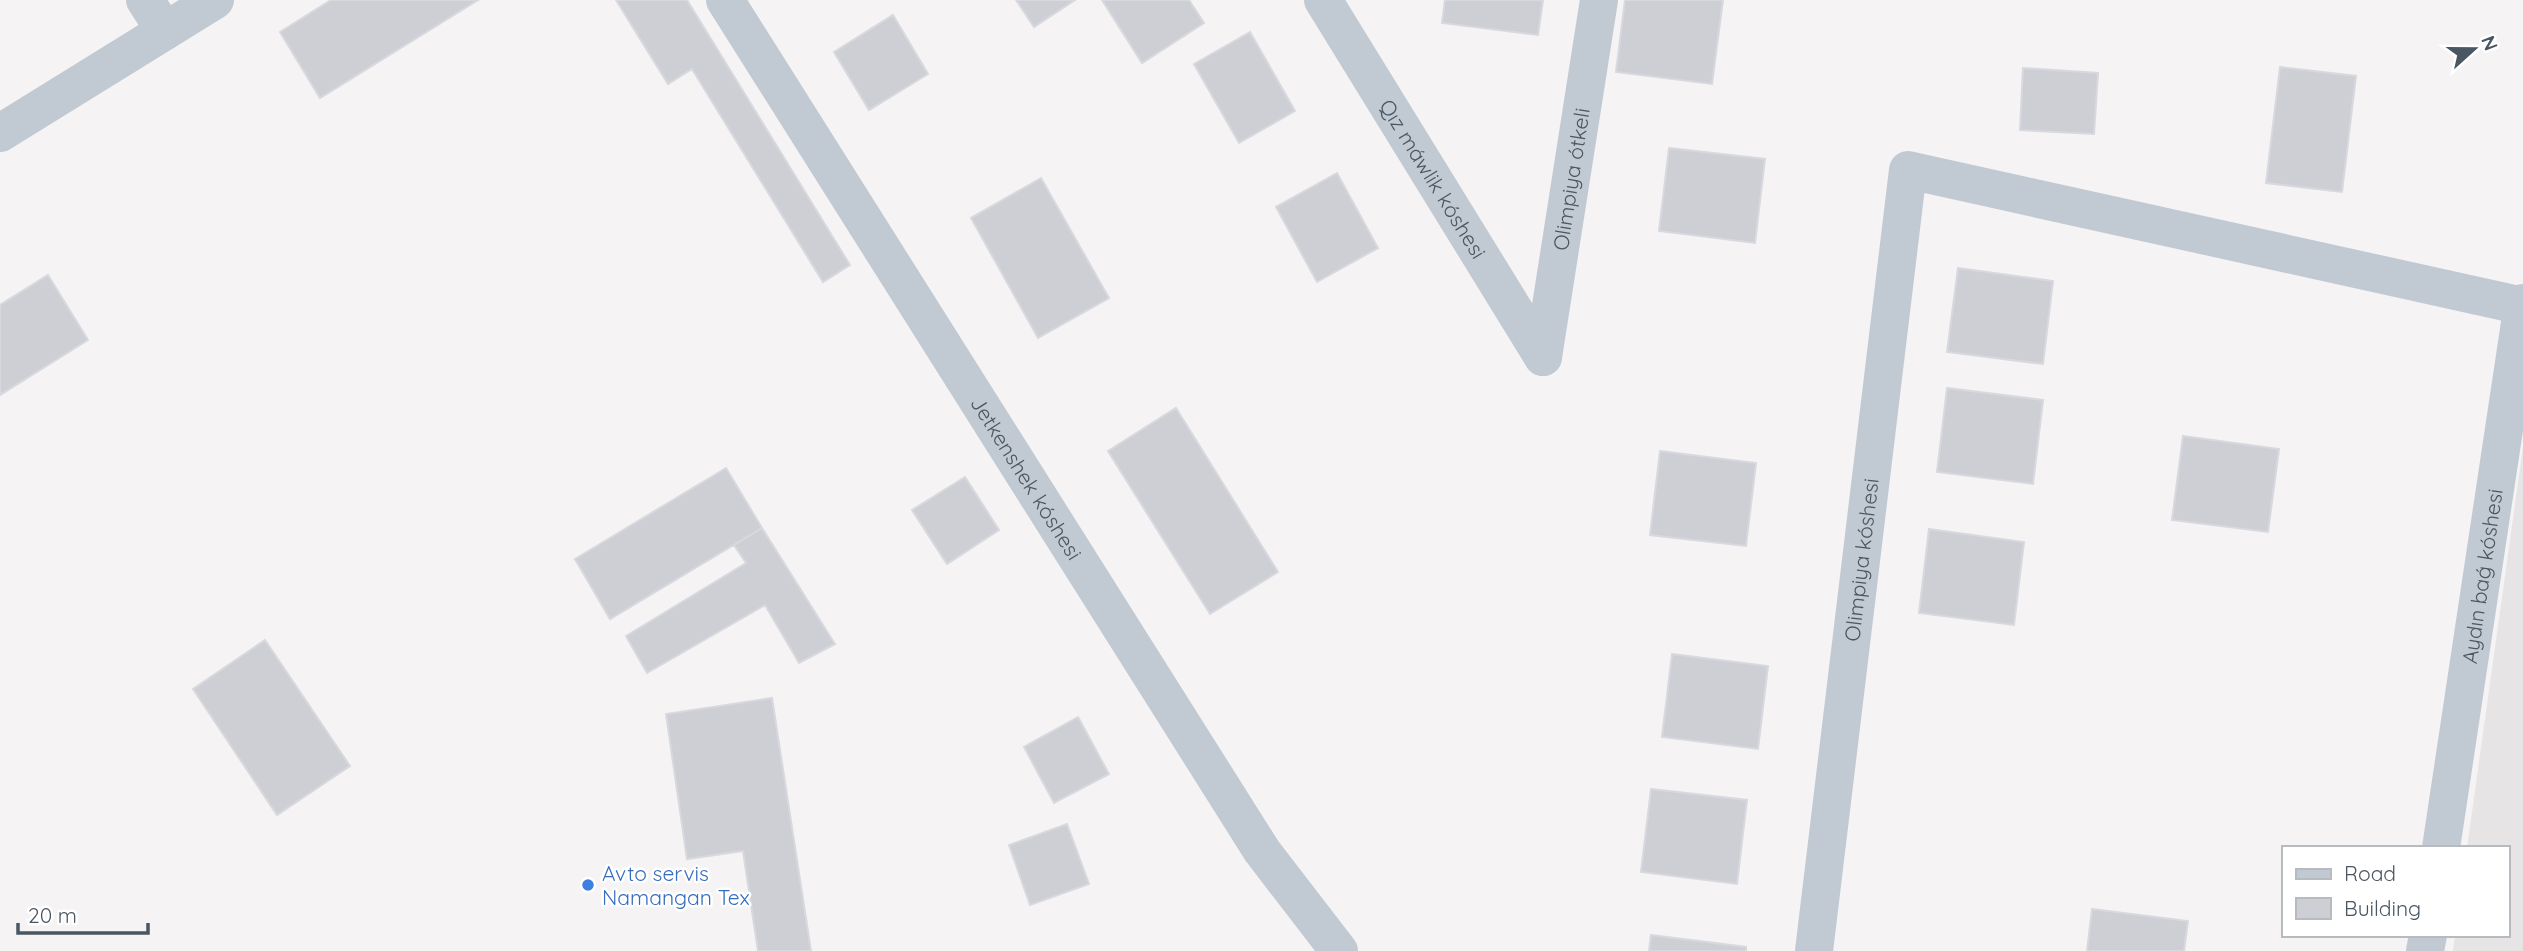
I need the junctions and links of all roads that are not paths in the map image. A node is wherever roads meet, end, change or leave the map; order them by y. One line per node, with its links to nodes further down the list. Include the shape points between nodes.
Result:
1 (215, 0): 5 (street)
2 (725, 0): 10 (street, Jetkenshek kóshesi, via 1262,851)
3 (1323, 0): 8 (street, Qız máwlik kóshesi)
4 (1599, 0): 8 (street, Olimpiya ótkeli)
5 (155, 16): 6 (street)
6 (0, 133)
7 (2523, 305): 9 (street, Aydın baǵ kóshesi); 11 (street, Olimpiya kóshesi, via 1908,170)
8 (1543, 357)
9 (2441, 846)
10 (1339, 951)
11 (1814, 951)

